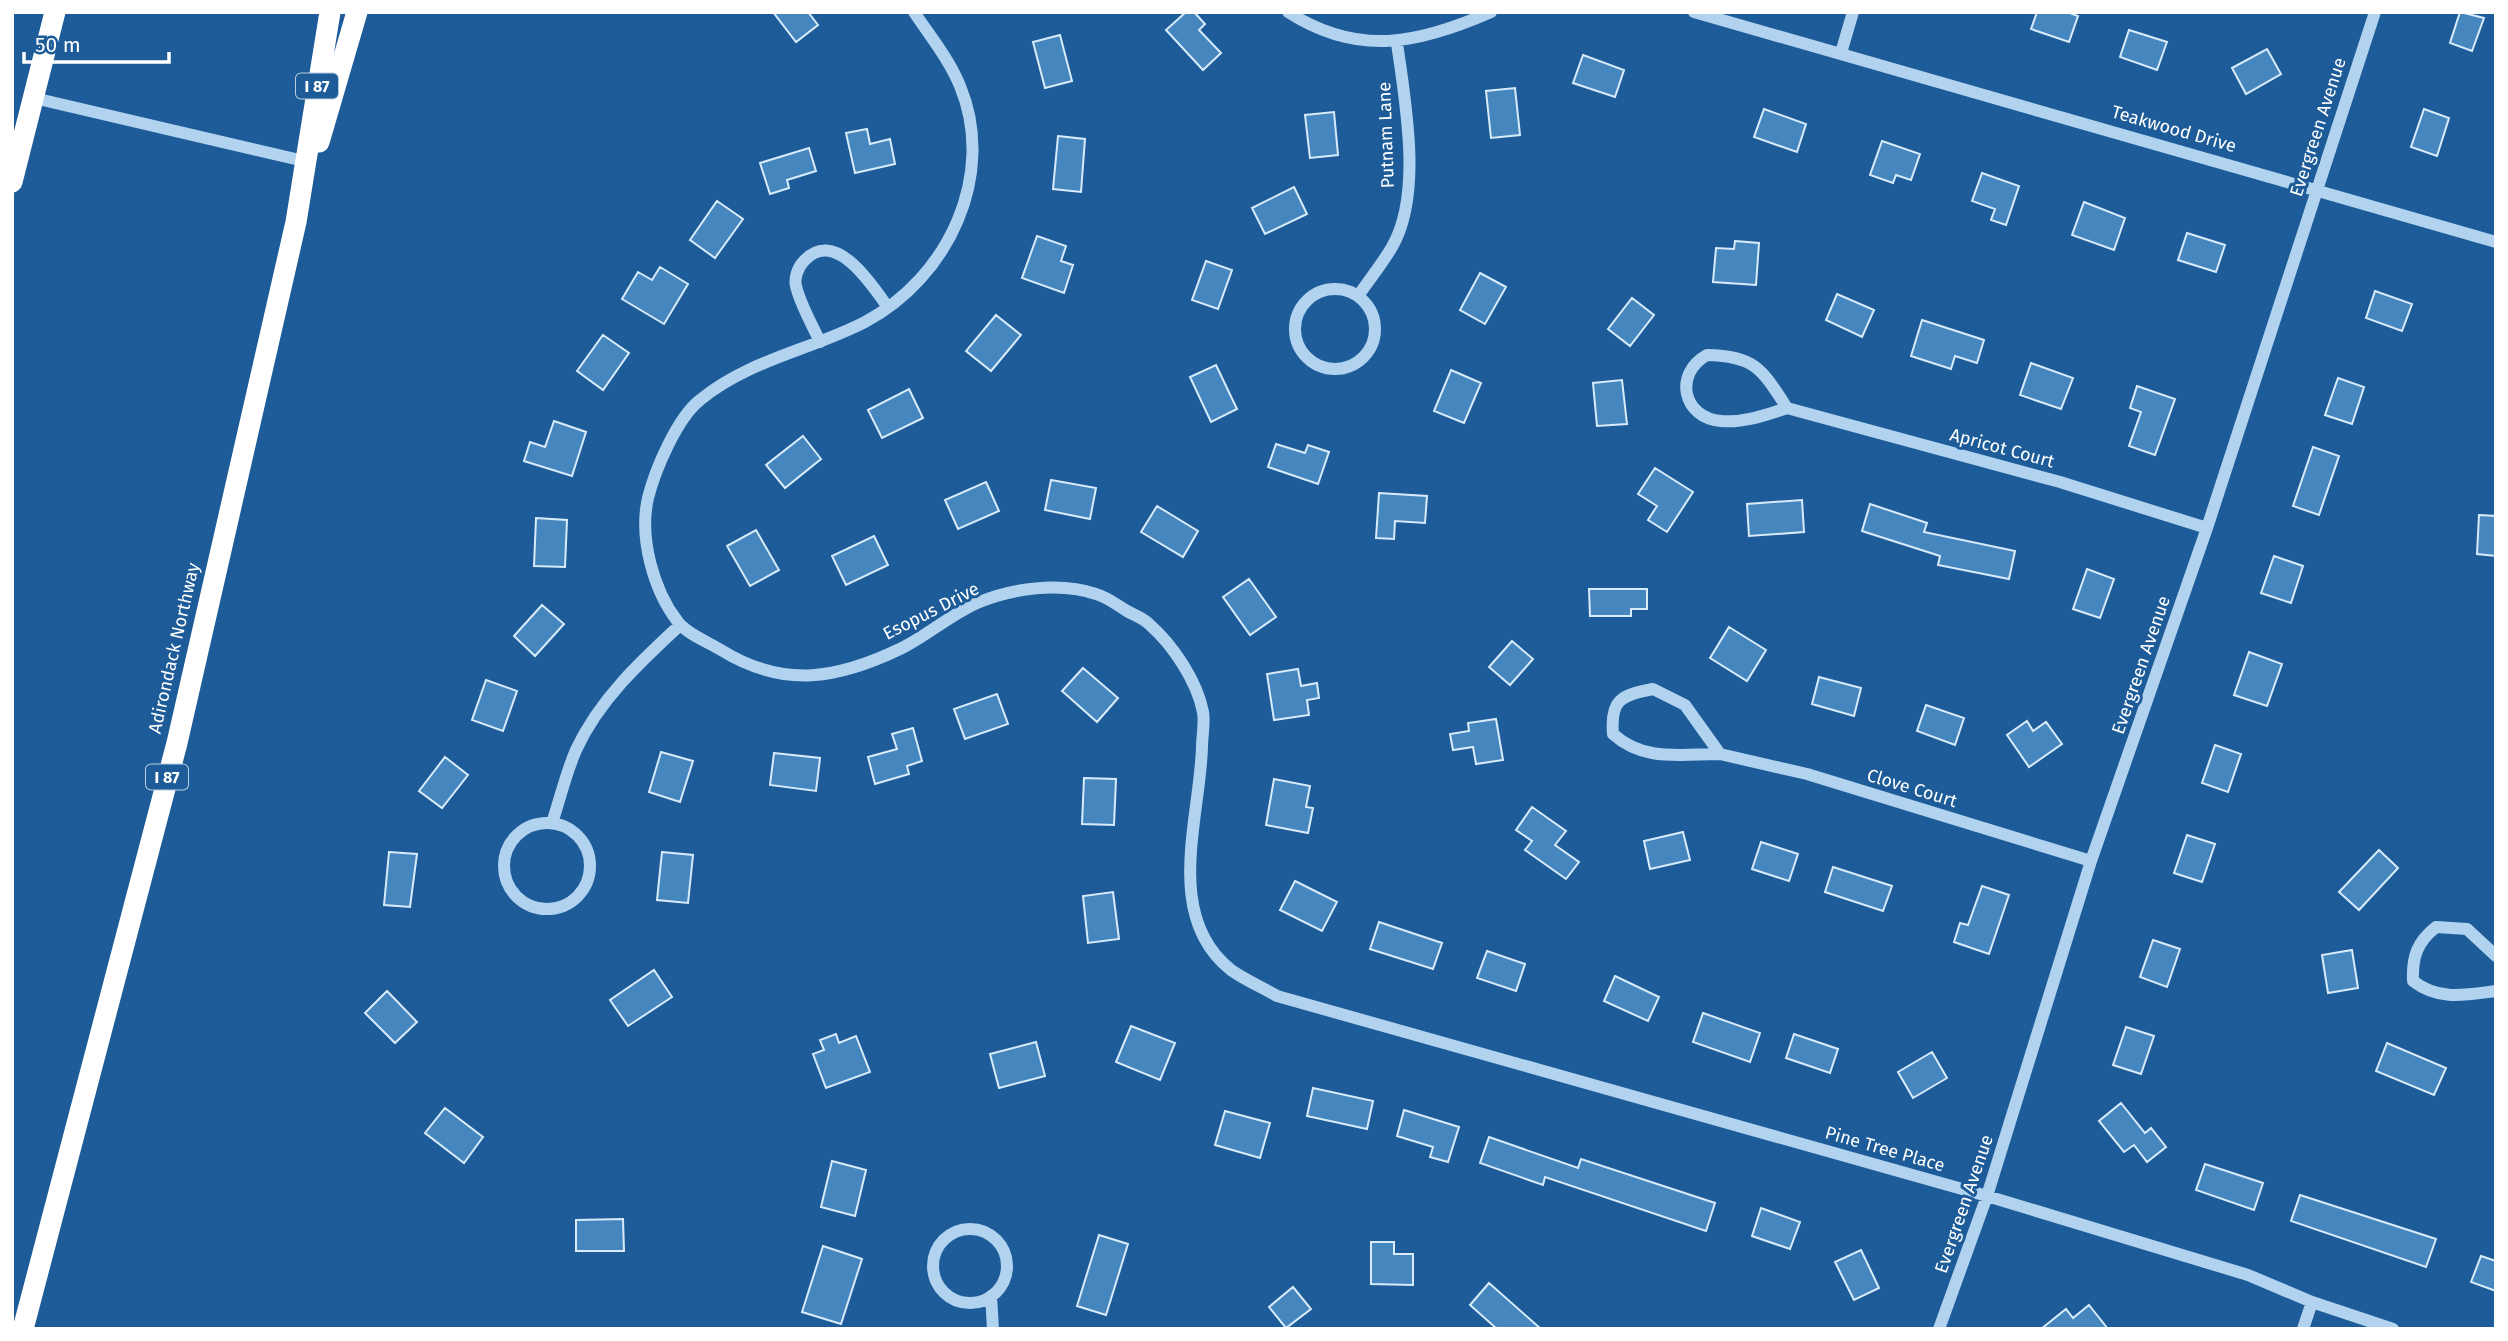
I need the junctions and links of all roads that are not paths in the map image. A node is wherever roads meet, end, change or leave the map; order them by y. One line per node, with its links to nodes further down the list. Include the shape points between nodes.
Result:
1 (55, 12): 12 (highway)
2 (330, 12): 13 (highway, Adirondack Northway / I 87)
3 (357, 12): 16 (highway)
4 (914, 12): 19 (street, Esopus Drive, via 962,89 971,119 973,171 949,242 917,284)
5 (1288, 12): 10 (street, via 1344,39)
6 (1491, 12): 10 (street, via 1449,31)
7 (1694, 12): 11 (street)
8 (1853, 12): 11 (street)
9 (2375, 12): 15 (street, Evergreen Avenue)
10 (1397, 43): 18 (street, Putnam Lane, via 1409,181 1393,246)
11 (1841, 53): 15 (street, Teakwood Drive)
12 (34, 98): 13 (street); 14 (highway)
13 (304, 160): 16 (highway, Adirondack Northway / I 87)
14 (12, 182)
15 (2316, 188): 17 (street, Teakwood Drive); 22 (street, Evergreen Avenue)
16 (296, 222): 33 (highway, Adirondack Northway / I 87, via 177,743)
17 (2496, 242)
18 (1358, 296): 18 (street, via 1336,289 1324,291 1298,313 1298,346 1314,363 1335,370 1365,356 1375,336 1375,324)
19 (887, 306): 20 (street, Esopus Drive); 20 (street, via 856,264 843,256 811,255 797,271 795,285)
20 (820, 342): 23 (street, Esopus Drive, via 740,373 696,402 656,466 644,514 651,566)
21 (1787, 408): 21 (street, via 1756,418 1710,418 1686,395 1686,376 1693,363 1707,355 1737,356 1768,379); 22 (street, Apricot Court, via 2060,482)
22 (2207, 528): 26 (street, Evergreen Avenue)
23 (680, 625): 25 (street, via 634,668 598,711 576,750); 29 (street, Esopus Drive, via 740,662 781,677 838,674 902,648 977,603 1040,587 1096,594 1148,623 1187,672 1203,713 1189,876 1198,922 1230,969 1277,996)
24 (1720, 754): 24 (street, Clove Court, via 1645,754 1629,748 1613,734 1611,713 1629,694 1653,689 1670,695 1692,713); 26 (street, Clove Court, via 1807,774)
25 (552, 823): 25 (street, via 580,838 590,869 576,898 557,908 536,908 509,888 504,857 521,830)
26 (2091, 861): 30 (street, Evergreen Avenue)
27 (2496, 956): 28 (street, via 2467,929 2436,927 2422,938 2412,963 2413,981 2428,992 2452,996)
28 (2496, 991)
29 (1363, 1020): 30 (street, Pine Tree Place)
30 (1987, 1196): 32 (street, Pine Tree Place, via 2248,1275); 35 (street, Evergreen Avenue)
31 (991, 1296): 31 (street, via 1005,1277 1007,1265 999,1243 979,1230 957,1231 947,1237 934,1255 940,1288 958,1301); 34 (street)
32 (2312, 1302): 36 (street); 37 (street, Pine Tree Place)
33 (23, 1329)
34 (993, 1329)
35 (1939, 1329)
36 (2303, 1329)
37 (2393, 1329)

